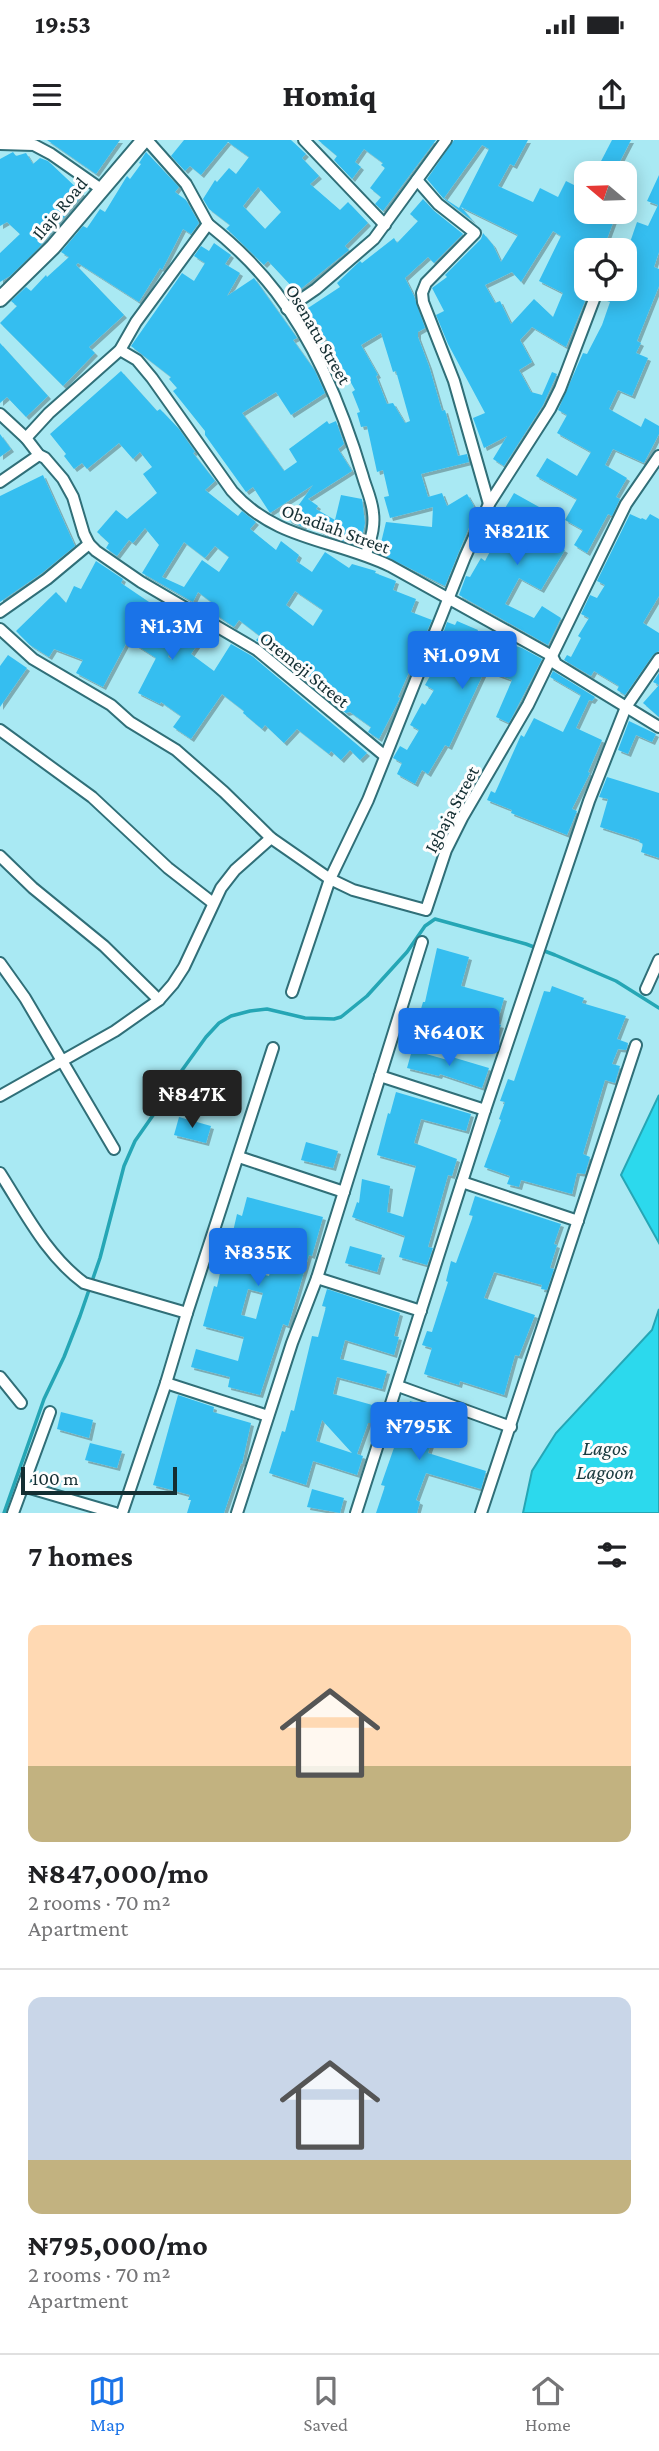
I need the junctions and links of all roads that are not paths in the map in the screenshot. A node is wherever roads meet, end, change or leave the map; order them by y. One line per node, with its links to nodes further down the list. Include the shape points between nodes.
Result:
1 (146, 140): 6 (street, Ilaje Road); 7 (street, Osenatu Street, via 186,184)
2 (304, 140): 8 (street)
3 (446, 140): 5 (street)
4 (0, 144): 6 (street, via 34,145)
5 (417, 180): 8 (street); 18 (street, via 475,233 426,283 422,293 454,381)
6 (101, 189): 9 (street, Ilaje Road, via 53,247)
7 (208, 224): 11 (street, Osenatu Street, via 241,253); 12 (street)
8 (385, 225): 11 (street, via 347,263)
9 (0, 299)
10 (594, 301): 18 (street, via 555,399)
11 (287, 309): 20 (street, Osenatu Street, via 333,391 353,442 373,510 374,528)
12 (120, 350): 14 (street); 20 (street, Obadiah Street, via 137,360 152,378 245,506 281,529)
13 (0, 414): 14 (street)
14 (26, 438): 15 (street)
15 (39, 455): 17 (street); 19 (street, via 63,479)
16 (659, 456): 24 (street, Igbaja Street, via 626,504)
17 (0, 482)
18 (489, 504): 21 (street)
19 (89, 544): 22 (street); 29 (street, Oremeji Street, via 141,582 257,650)
20 (366, 555): 21 (street, Obadiah Street)
21 (448, 598): 24 (street, Obadiah Street); 29 (street)
22 (0, 612)
23 (0, 629): 30 (street, Igbaja Street, via 33,659 176,750)
24 (552, 656): 26 (street, Obadiah Street, via 556,664); 32 (street, Igbaja Street, via 446,850 426,910 353,890)
25 (659, 659): 26 (street)
26 (626, 707): 27 (street, Obadiah Street); 45 (street, via 589,801)
27 (659, 727)
28 (0, 730): 33 (street, via 92,797)
29 (385, 756): 32 (street)
30 (271, 838): 32 (street, Igbaja Street); 33 (street, via 235,870)
31 (0, 856): 39 (street)
32 (330, 878): 38 (street)
33 (213, 903): 39 (street, via 184,967)
34 (422, 942): 43 (street)
35 (659, 960): 37 (street)
36 (0, 963): 42 (street)
37 (646, 989)
38 (292, 992)
39 (159, 1000): 42 (street)
40 (636, 1045): 51 (street)
41 (273, 1048): 47 (street)
42 (61, 1062): 44 (street); 46 (street)
43 (380, 1076): 45 (street); 50 (street)
44 (0, 1096)
45 (485, 1110): 49 (street)
46 (114, 1149)
47 (239, 1157): 50 (street); 54 (street)
48 (0, 1173): 54 (street, via 58,1262 84,1283)
49 (462, 1182): 51 (street); 53 (street)
50 (344, 1192): 52 (street)
51 (578, 1221): 61 (street)
52 (317, 1278): 53 (street); 60 (street)
53 (421, 1311): 57 (street)
54 (187, 1313): 56 (street)
55 (0, 1377): 58 (street)
56 (166, 1383): 60 (street); 65 (street)
57 (398, 1386): 61 (street); 67 (street)
58 (21, 1403)
59 (50, 1412): 62 (street)
60 (268, 1416): 66 (street)
61 (511, 1427): 68 (street)
62 (23, 1486): 63 (street); 64 (street)
63 (13, 1513)
64 (115, 1513)
65 (122, 1513)
66 (237, 1513)
67 (356, 1513)
68 (481, 1513)

